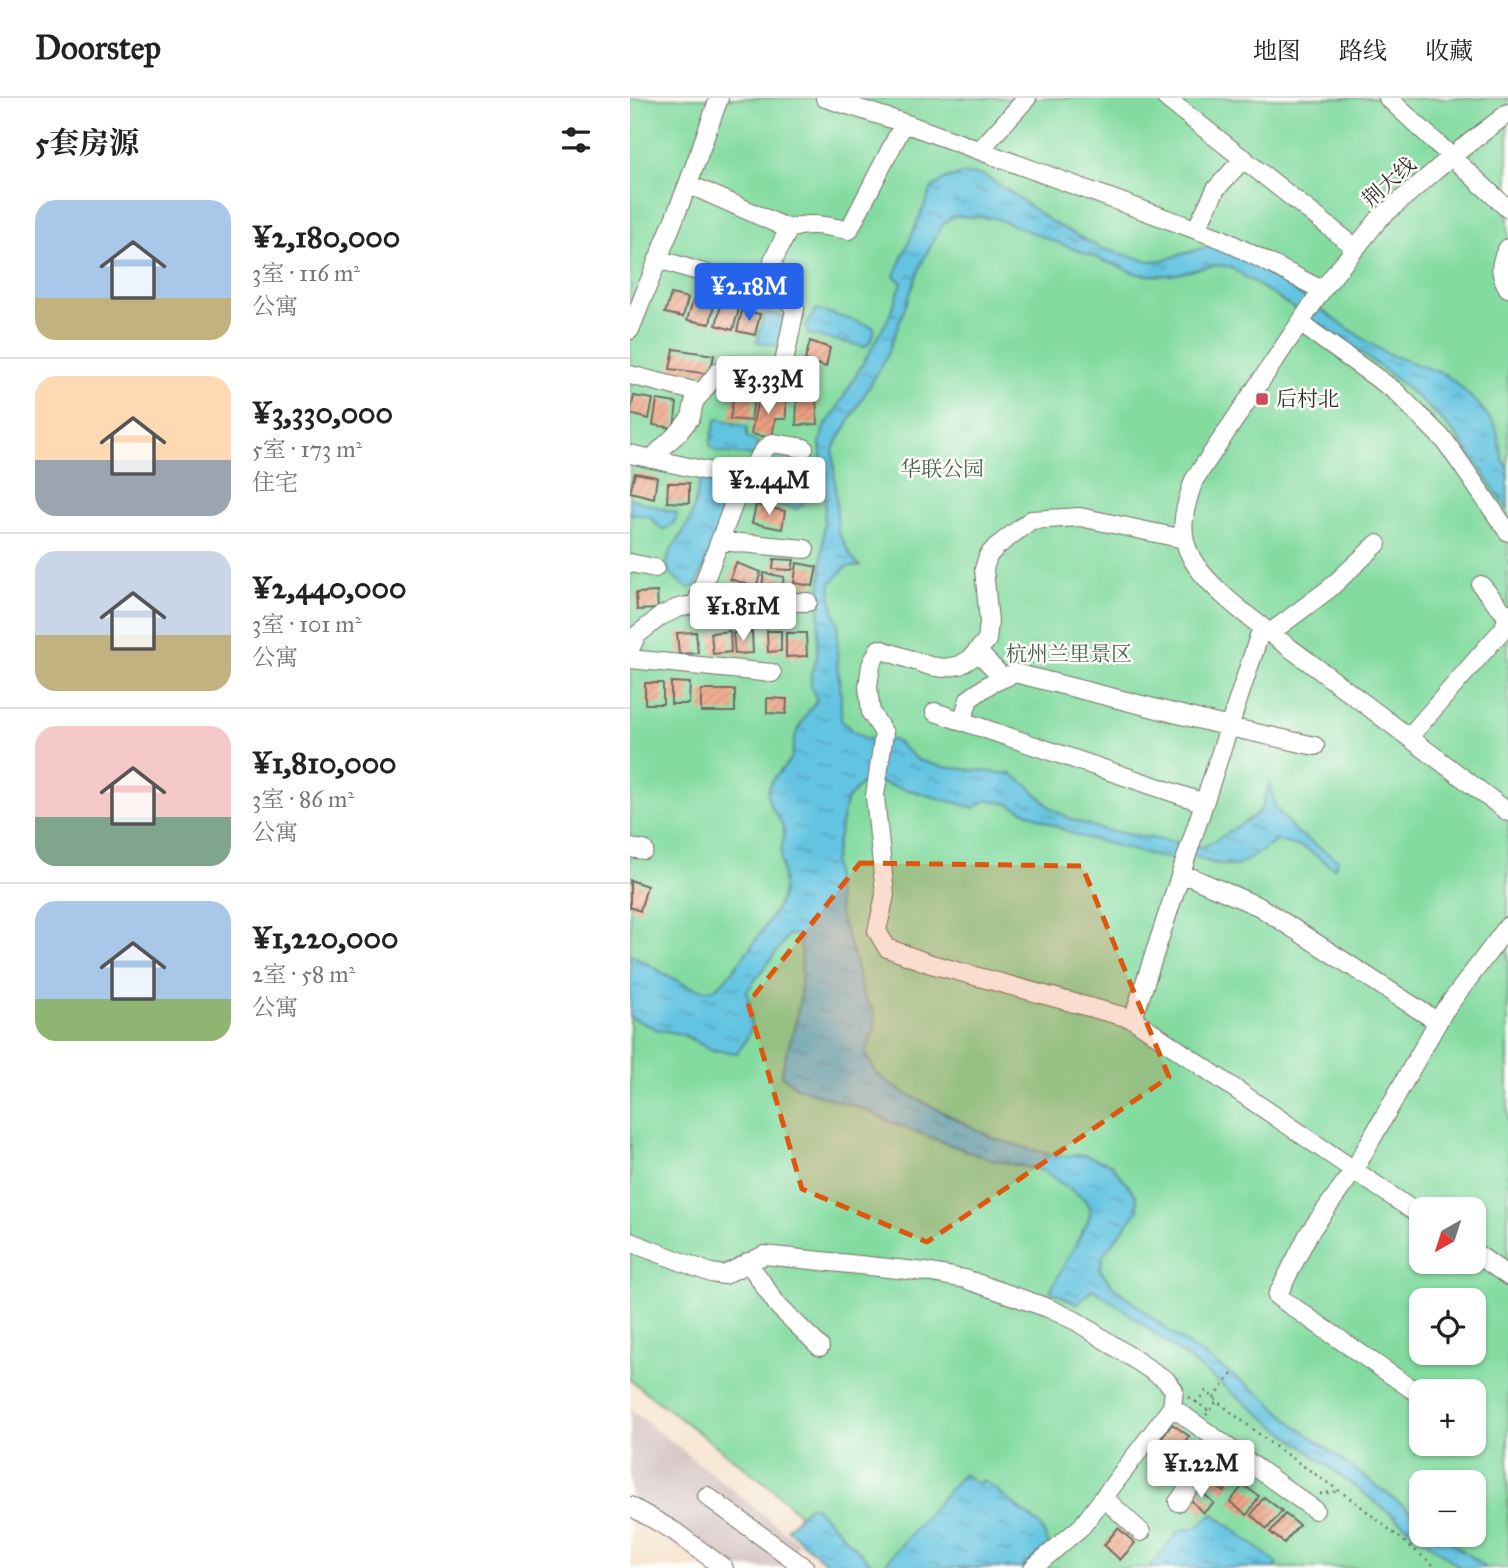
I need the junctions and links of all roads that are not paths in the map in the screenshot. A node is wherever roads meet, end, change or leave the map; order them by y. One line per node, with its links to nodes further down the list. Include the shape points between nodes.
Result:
1 (719, 98): 11 (street)
2 (825, 98): 7 (street)
3 (1027, 98): 8 (street)
4 (1166, 98): 10 (street)
5 (1388, 98): 9 (street)
6 (1508, 113): 9 (street, 荆大线)
7 (904, 123): 8 (street); 13 (street, via 849,230 816,224)
8 (981, 150): 14 (street)
9 (1451, 157): 12 (street); 16 (street, 荆大线, via 1379,219)
10 (1244, 158): 14 (street, via 1216,189); 16 (street)
11 (688, 184): 13 (street); 17 (street)
12 (1508, 209)
13 (789, 229): 20 (street, via 773,260 777,285)
14 (1196, 229): 19 (street, via 1222,239)
15 (1508, 247): 18 (street, via 1501,271)
16 (1356, 248): 19 (street, 荆大线)
17 (658, 259): 20 (street); 22 (street)
18 (1508, 289)
19 (1318, 295): 21 (street, 荆大线)
20 (785, 298): 24 (street, via 795,309 782,372 733,365 718,372)
21 (1300, 323): 29 (street, via 1395,391 1445,441); 30 (street, 荆大线, via 1194,480 1183,511)
22 (630, 330)
23 (630, 375): 24 (street)
24 (702, 393): 27 (street, via 694,401 691,417)
25 (804, 449): 28 (street, via 772,443)
26 (630, 454): 27 (street)
27 (651, 458): 28 (street)
28 (743, 479): 31 (street)
29 (1508, 532)
30 (1184, 539): 40 (street, via 1202,575); 42 (street, via 1080,517 1031,520 988,556 984,569 989,622)
31 (720, 541): 33 (street); 38 (street)
32 (1377, 544): 40 (street, via 1329,589)
33 (805, 549)
34 (630, 563): 35 (street)
35 (655, 568)
36 (1481, 585): 39 (street)
37 (808, 602): 38 (street)
38 (696, 604): 41 (street, via 661,616 637,635)
39 (1507, 614): 49 (street, via 1504,628)
40 (1266, 630): 48 (street); 49 (street)
41 (630, 649)
42 (978, 652): 45 (street); 55 (street, via 960,665 944,667 879,649 871,665 871,713 884,733 876,796 885,895 877,931 887,948 931,964)
43 (630, 659): 44 (street)
44 (772, 673)
45 (1003, 678): 47 (street, via 969,699); 48 (street, via 1016,673)
46 (935, 712): 47 (street)
47 (962, 722): 51 (street)
48 (1229, 727): 50 (street); 51 (street)
49 (1409, 737): 52 (street)
50 (1315, 746)
51 (1204, 803): 53 (street)
52 (1508, 812)
53 (1181, 873): 55 (street); 56 (street, via 1259,907)
54 (1508, 926): 56 (street)
55 (1133, 1019): 57 (street)
56 (1438, 1022): 57 (street)
57 (1354, 1170): 58 (street); 64 (street, via 1309,1233 1277,1296)
58 (1409, 1208)
59 (630, 1242): 61 (street, via 711,1273 724,1275)
60 (1486, 1260): 62 (street)
61 (748, 1262): 63 (street, via 778,1306); 65 (street, via 764,1255 965,1279 1076,1321 1166,1380 1174,1390)
62 (1508, 1276)
63 (820, 1347)
64 (1409, 1387)
65 (1172, 1407): 66 (street); 68 (street)
66 (1223, 1443): 69 (street); 71 (street)
67 (707, 1496): 74 (street)
68 (1104, 1498): 72 (street); 75 (street, via 1082,1526)
69 (1178, 1502)
70 (630, 1506): 73 (street)
71 (1311, 1508)
72 (1141, 1532)
73 (724, 1568)
74 (805, 1568)
75 (1033, 1568)

